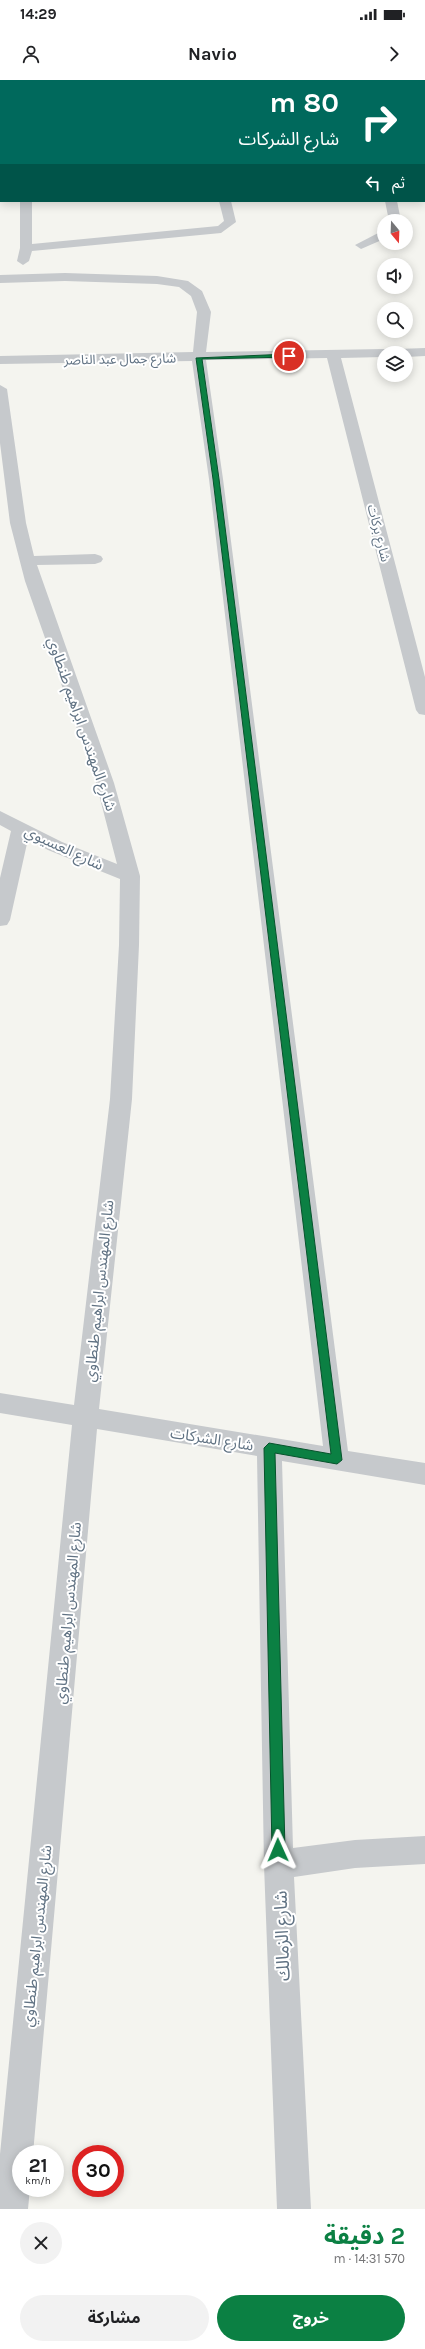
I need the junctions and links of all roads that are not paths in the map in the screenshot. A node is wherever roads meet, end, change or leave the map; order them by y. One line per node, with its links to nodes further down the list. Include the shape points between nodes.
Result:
1 (26, 202): 7 (street)
2 (226, 202): 7 (street, via 230,222 221,229)
3 (390, 202): 4 (street)
4 (393, 214)
5 (377, 237): 6 (street)
6 (361, 245)
7 (26, 248): 8 (street)
8 (19, 278): 9 (street); 14 (street, via 126,279 184,284 198,294 204,312)
9 (0, 279)
10 (413, 352): 11 (street)
11 (425, 352)
12 (377, 354): 13 (street, شارع جمال عبد الناصر)
13 (333, 355): 14 (street, شارع جمال عبد الناصر); 19 (street, شارع بركات)
14 (199, 358): 15 (street, شارع جمال عبد الناصر); 27 (street)
15 (0, 360)
16 (0, 389): 18 (street, شارع المهندس ابراهيم طنطاوي, via 18,523)
17 (95, 559): 18 (street)
18 (28, 561): 22 (street, شارع المهندس ابراهيم طنطاوي, via 54,647 105,784)
19 (425, 710)
20 (0, 817): 21 (street, شارع العسيوي)
21 (21, 829): 22 (street, شارع العسيوي, via 62,849); 23 (street)
22 (130, 876): 25 (street, شارع المهندس ابراهيم طنطاوي, via 121,1099)
23 (0, 920)
24 (0, 1403): 25 (street, شارع الشركات)
25 (85, 1419): 26 (street, شارع الشركات); 31 (street, شارع المهندس ابراهيم طنطاوي)
26 (269, 1448): 27 (street, شارع الشركات); 30 (street, شارع الزمالك)
27 (337, 1460): 28 (street, شارع الشركات)
28 (425, 1474)
29 (425, 1850): 30 (street, via 355,1854)
30 (279, 1865): 32 (street, شارع الزمالك)
31 (11, 2209)
32 (294, 2209)

